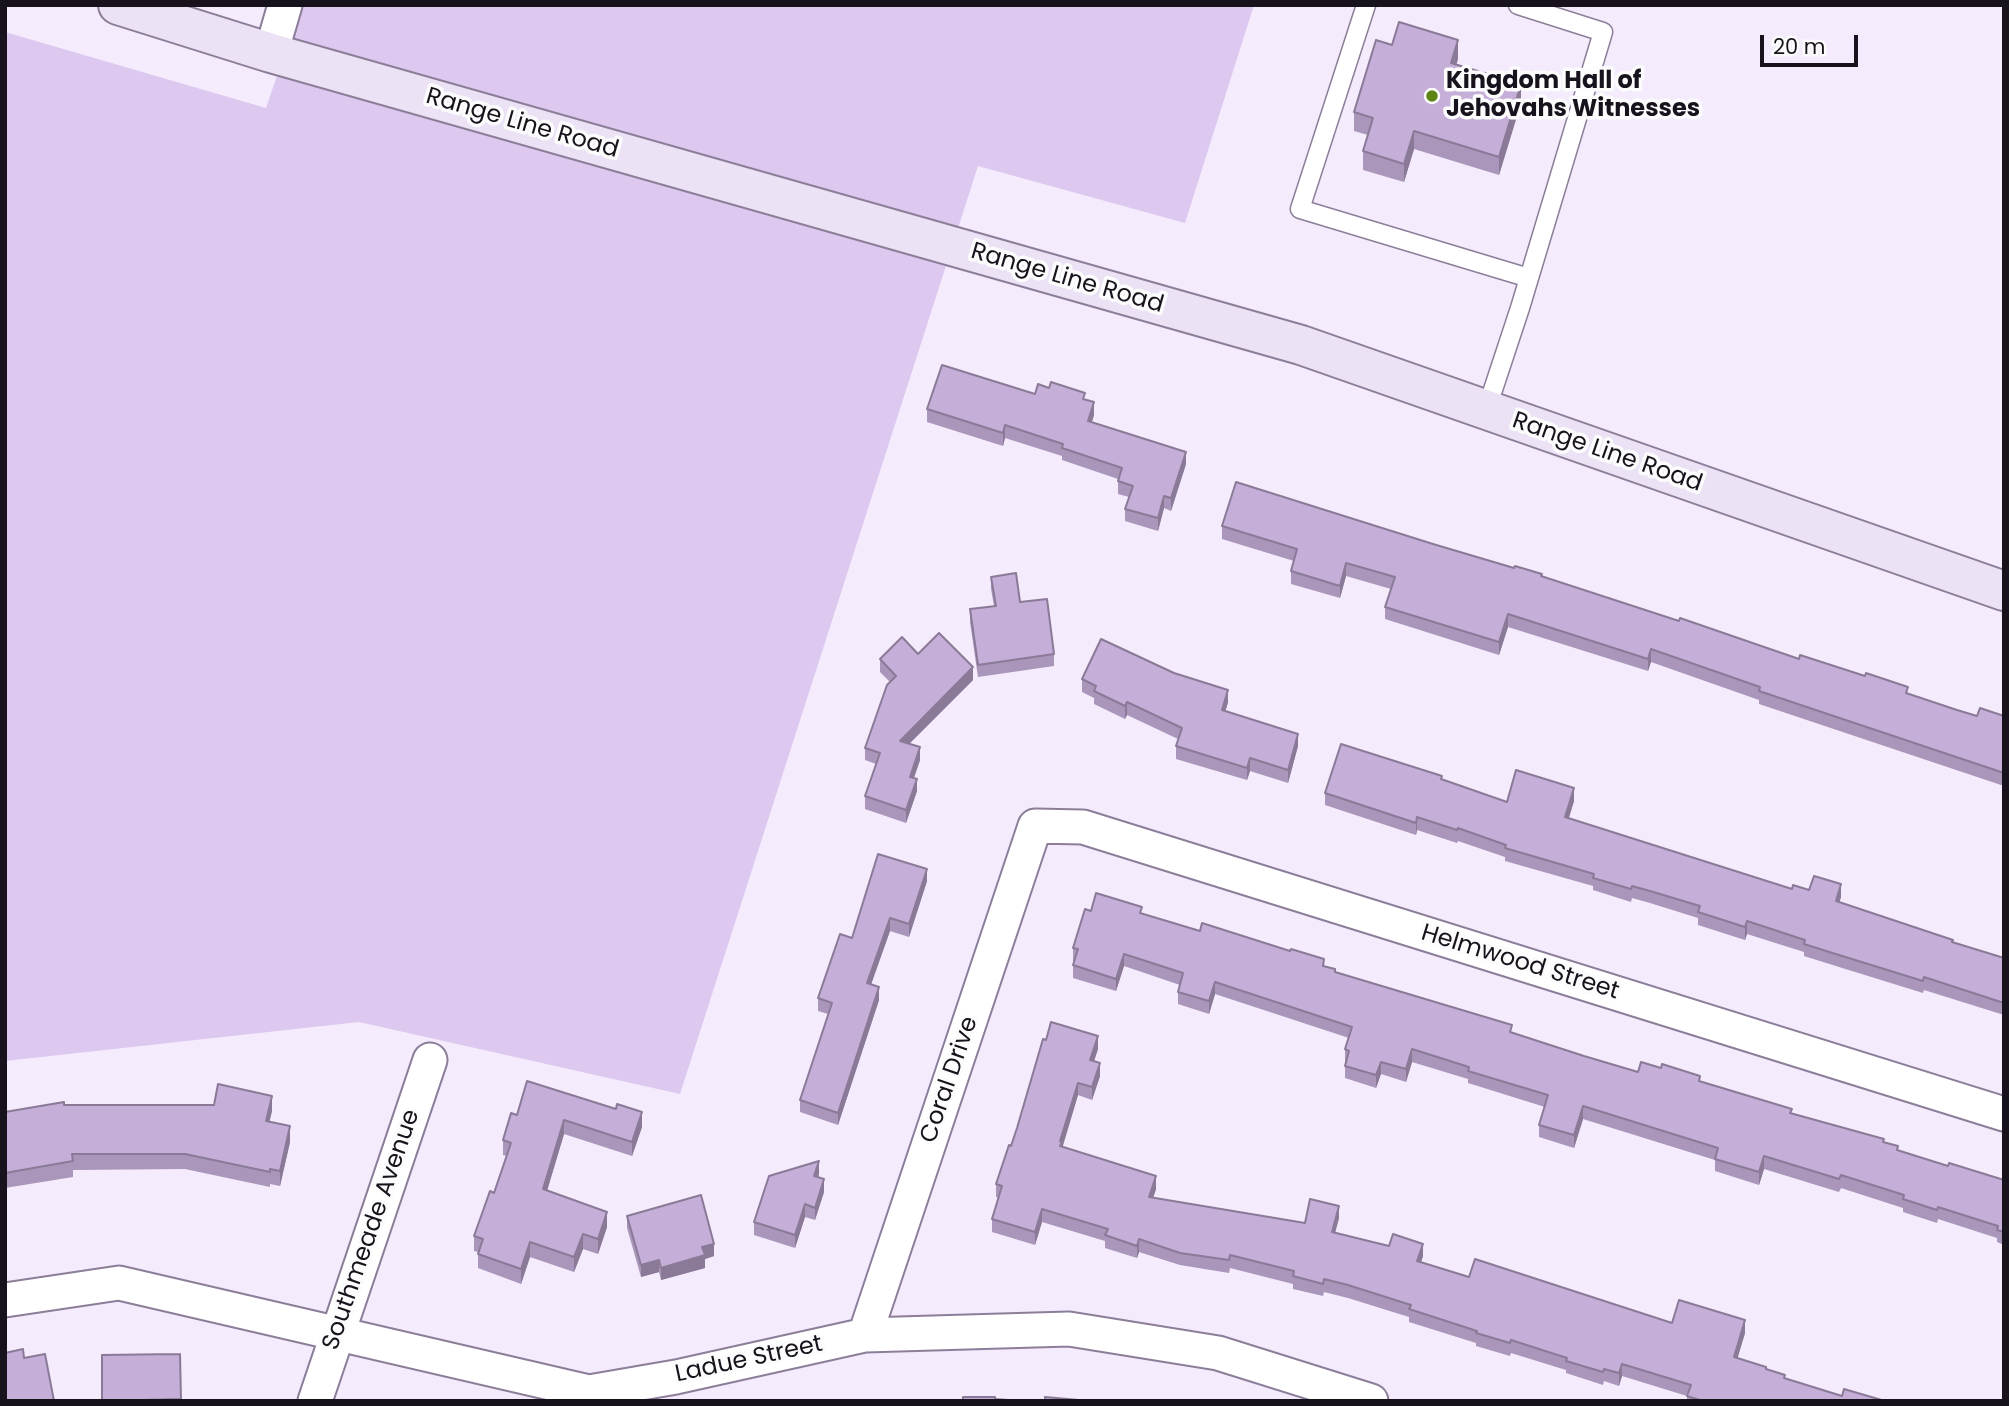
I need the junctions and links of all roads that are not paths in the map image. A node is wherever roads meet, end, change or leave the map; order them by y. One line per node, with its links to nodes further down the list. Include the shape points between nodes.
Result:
1 (118, 5): 5 (main road, Range Line Road)
2 (285, 5): 5 (street)
3 (1366, 5): 6 (lane, via 1300,209)
4 (1518, 5): 6 (lane, via 1603,32)
5 (271, 53): 7 (main road, Range Line Road, via 1301,345)
6 (1529, 278): 7 (lane)
7 (1486, 411): 8 (main road, Range Line Road)
8 (2004, 591)
9 (1035, 826): 11 (street, Helmwood Street, via 1083,827); 14 (street, Coral Drive)
10 (430, 1060): 13 (street, Southmeade Avenue)
11 (2004, 1114)
12 (5, 1300): 13 (street, Ladue Street, via 119,1283)
13 (336, 1334): 15 (street, Ladue Street, via 589,1392); 16 (street, Southmeade Avenue)
14 (865, 1335): 15 (street, Ladue Street); 17 (street, Ladue Street, via 1069,1329 1218,1353)
15 (679, 1389)
16 (315, 1401)
17 (1371, 1401)

